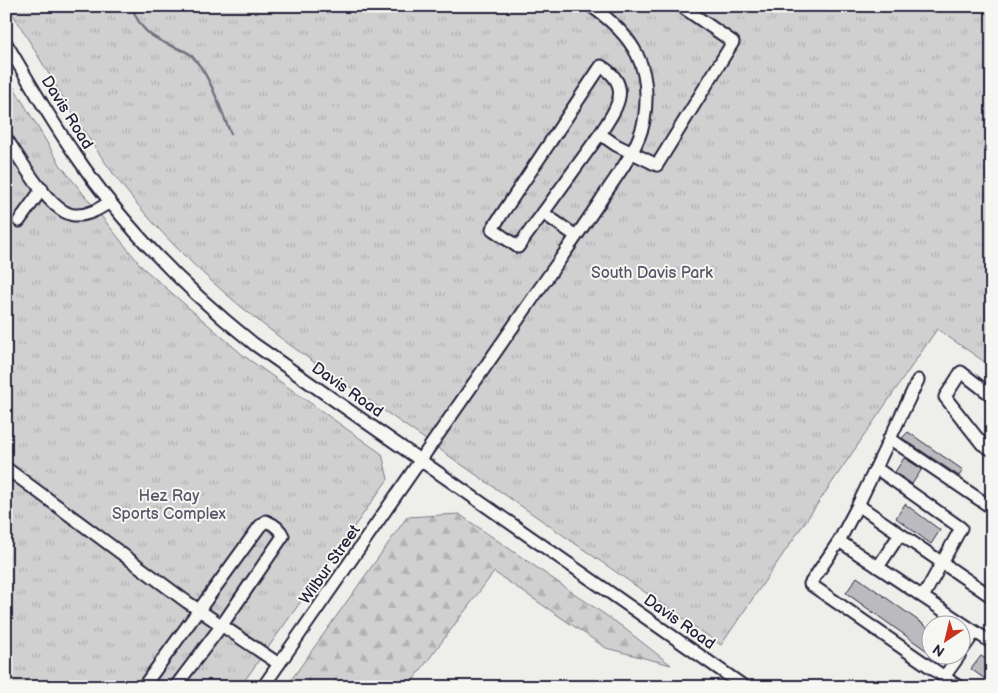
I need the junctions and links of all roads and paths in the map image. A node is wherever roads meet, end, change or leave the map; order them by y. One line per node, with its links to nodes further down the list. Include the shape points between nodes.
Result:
1 (591, 6): 6 (street, Wilbur Street, via 609,18 633,43 644,70 644,122)
2 (681, 6): 6 (street, via 733,42 657,165)
3 (6, 43): 8 (street, Davis Road, via 54,123)
4 (600, 134): 6 (street); 9 (street); 9 (street, via 618,105 619,92 619,80 602,66 492,229 518,247)
5 (6, 138): 7 (street)
6 (632, 153): 11 (street, Wilbur Street)
7 (42, 189): 8 (street, via 60,209 73,215 95,212); 10 (street)
8 (110, 202): 16 (street, Davis Road, via 153,252 223,320)
9 (543, 213): 11 (street)
10 (19, 221)
11 (576, 236): 16 (street, Wilbur Street)
12 (918, 380): 14 (street)
13 (992, 396): 15 (street, via 961,372 944,397 982,444)
14 (889, 438): 18 (street); 20 (street)
15 (992, 450)
16 (422, 460): 32 (street, Wilbur Street); 38 (street, Davis Road)
17 (6, 468): 27 (street)
18 (876, 468): 19 (street); 23 (street, via 961,528)
19 (858, 505): 21 (street); 22 (street)
20 (992, 508)
21 (900, 534): 23 (street); 24 (street)
22 (839, 540): 24 (street); 34 (street, via 810,584)
23 (943, 563): 25 (street); 26 (street)
24 (878, 567): 26 (street)
25 (992, 597)
26 (923, 598): 29 (street)
27 (199, 610): 28 (street); 28 (street, via 260,526 266,521 272,524 283,536); 35 (street)
28 (222, 625): 32 (street); 36 (street)
29 (975, 632): 30 (street); 31 (street)
30 (970, 639)
31 (992, 643)
32 (279, 664): 37 (street, Wilbur Street)
33 (952, 666): 34 (street)
34 (944, 677): 39 (street)
35 (144, 687)
36 (175, 687)
37 (263, 687)
38 (746, 687)
39 (959, 687)

